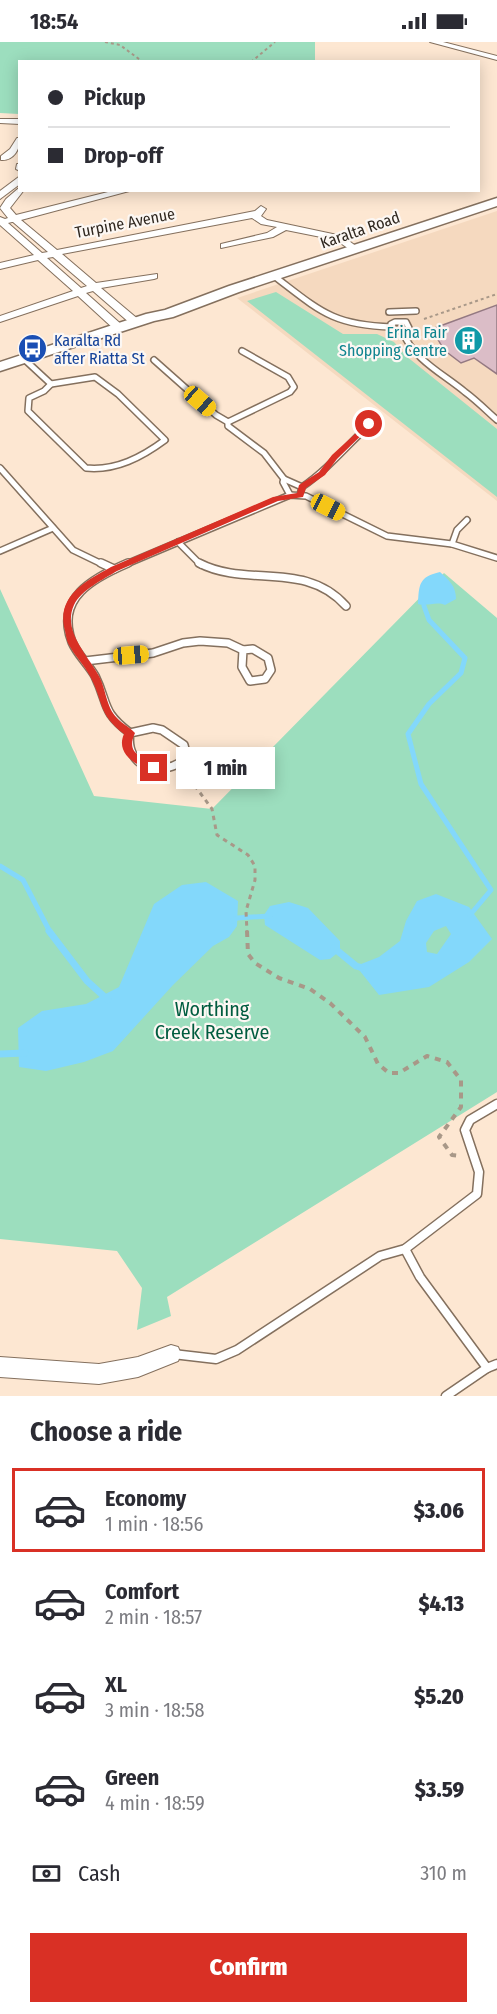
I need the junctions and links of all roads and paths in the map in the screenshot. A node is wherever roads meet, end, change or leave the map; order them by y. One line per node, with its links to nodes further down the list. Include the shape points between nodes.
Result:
1 (105, 42): 5 (path, via 120,45)
2 (275, 42): 6 (path)
3 (434, 42): 4 (street)
4 (497, 58)
5 (140, 60)
6 (253, 60)
7 (0, 121): 8 (street)
8 (18, 122)
9 (18, 143): 10 (street)
10 (2, 158): 11 (street)
11 (18, 165)
12 (18, 181): 15 (street)
13 (18, 192): 17 (street, via 5,208)
14 (121, 192): 17 (street)
15 (0, 196)
16 (497, 202): 21 (street, Karalta Road)
17 (15, 219): 18 (street); 22 (street)
18 (0, 221): 23 (street)
19 (284, 227): 20 (street, via 270,235); 21 (street, via 339,238); 22 (street, Turpine Avenue, via 256,217 259,210)
20 (224, 246)
21 (355, 249): 26 (street, Karalta Road)
22 (53, 253): 23 (street, Turpine Avenue); 27 (street)
23 (40, 256): 24 (street, Turpine Avenue); 28 (street)
24 (0, 266)
25 (154, 276): 27 (street)
26 (274, 276): 34 (street, Karalta Road); 36 (lane, via 327,317 360,326)
27 (93, 287): 28 (street); 34 (street)
28 (81, 291): 33 (street); 35 (street)
29 (497, 294): 32 (path)
30 (416, 311): 31 (lane)
31 (389, 312)
32 (420, 318)
33 (0, 319)
34 (135, 322): 35 (street, Karalta Road)
35 (118, 327): 39 (street, Karalta Road)
36 (392, 327): 37 (lane); 37 (lane, via 395,322 406,322 409,328)
37 (402, 331): 43 (lane, via 416,355)
38 (242, 351): 44 (lane, via 288,377 294,387)
39 (24, 359): 41 (street, Karalta Road); 42 (lane)
40 (154, 360): 44 (lane)
41 (0, 367)
42 (51, 384): 42 (lane, via 85,377 99,379 165,440 109,467 86,468 28,411 29,398)
43 (497, 420)
44 (228, 422): 47 (lane, via 233,432 264,453)
45 (369, 424): 48 (lane, via 322,474)
46 (0, 468): 52 (lane)
47 (284, 480): 48 (lane); 49 (lane)
48 (302, 487): 50 (lane)
49 (290, 495): 50 (lane); 53 (lane)
50 (300, 495): 54 (lane, via 387,536)
51 (467, 520): 54 (lane, via 457,530)
52 (53, 528): 55 (lane); 57 (lane, via 79,555)
53 (178, 542): 57 (lane); 58 (lane, via 204,566 299,579 335,594)
54 (452, 544): 56 (lane)
55 (0, 551)
56 (497, 558)
57 (114, 569): 60 (lane, via 80,591 68,608 72,642)
58 (346, 606)
59 (243, 650): 59 (lane, via 254,649 268,657 271,670 265,679 250,681 243,675); 60 (lane, via 228,643 191,642 153,653)
60 (85, 662): 61 (lane, via 95,676 106,710)
61 (130, 733): 62 (lane, via 126,741 134,759 164,770); 62 (lane, via 153,729 177,738 187,750 187,757)
62 (179, 765): 64 (path, via 212,809 217,835 253,860 256,873 246,910 248,954 279,978 310,989 330,1003 365,1037 383,1070 394,1074 427,1056 453,1066 463,1102 439,1137 452,1155)
63 (497, 1104): 64 (lane, via 470,1120 465,1130)
64 (474, 1158): 65 (lane, via 479,1172 477,1194)
65 (405, 1249): 66 (lane, via 380,1256 237,1350 216,1359); 67 (lane, via 420,1277)
66 (171, 1354): 68 (street, via 138,1367 99,1374)
67 (492, 1366): 69 (lane)
68 (0, 1367)
69 (446, 1396)

